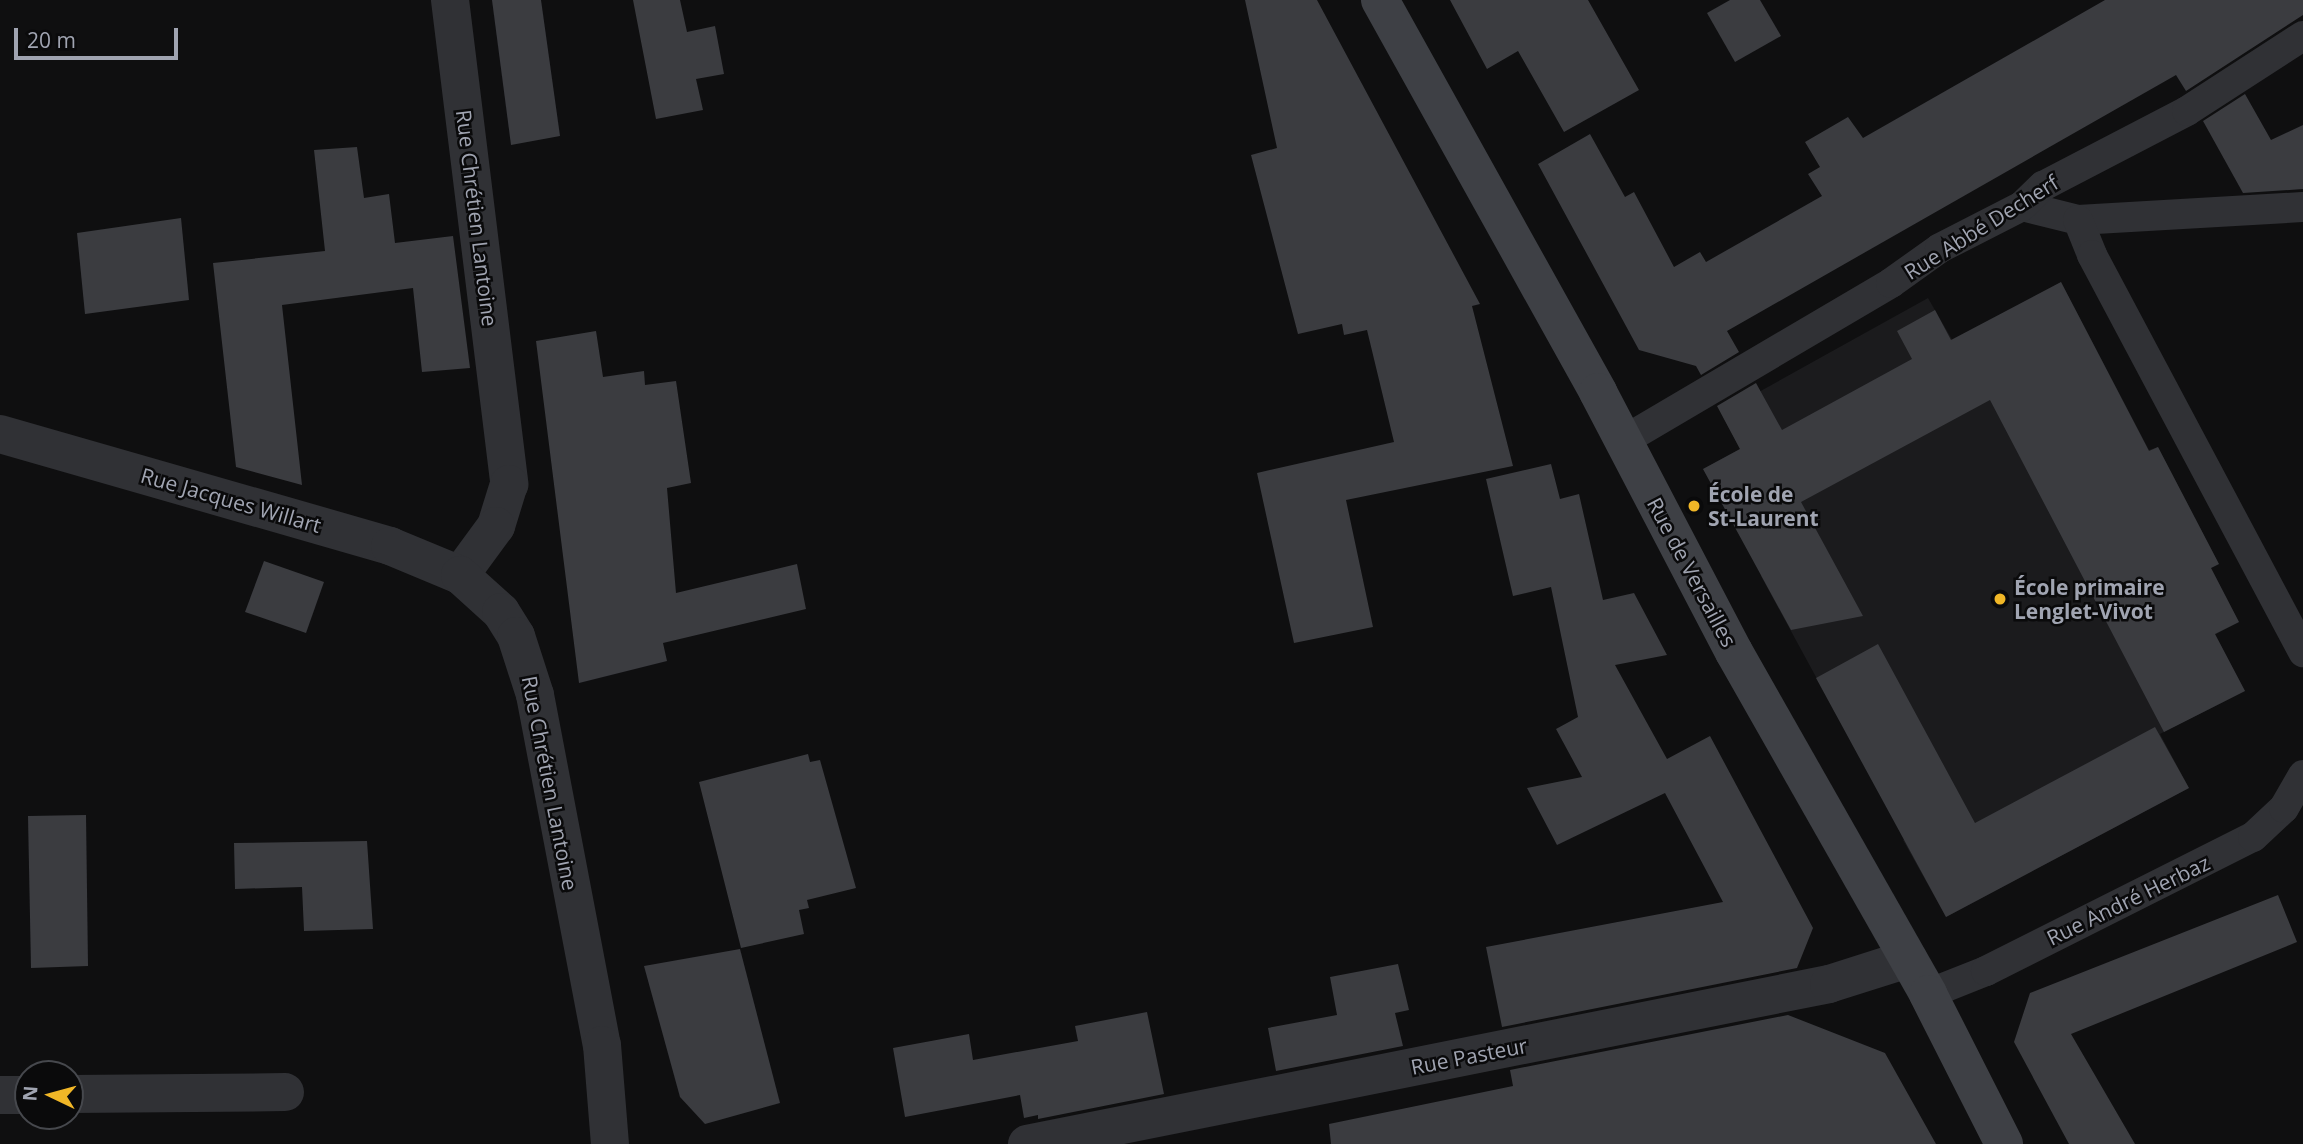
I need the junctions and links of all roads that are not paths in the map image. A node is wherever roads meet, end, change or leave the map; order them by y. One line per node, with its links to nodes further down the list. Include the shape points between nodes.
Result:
1 (450, 0): 9 (street, Rue Chrétien Lantoine, via 509,484 496,526)
2 (1380, 0): 8 (street, Rue de Versailles)
3 (2303, 36): 4 (lane, Rue Abbé Decherf, via 2187,111 2043,186)
4 (2022, 206): 6 (lane); 8 (lane, Rue Abbé Decherf, via 1940,248 1891,283)
5 (2303, 206): 6 (lane)
6 (2078, 220): 10 (lane, via 2092,255)
7 (0, 433): 9 (street, Rue Jacques Willart, via 390,546)
8 (1623, 441): 12 (street, Rue de Versailles, via 1728,640)
9 (460, 575): 16 (street, Rue Chrétien Lantoine, via 516,636 535,695 602,1045)
10 (2303, 652)
11 (2303, 775): 13 (lane, Rue André Herbaz, via 2284,808 2253,837 1986,971)
12 (1908, 959): 13 (street, Rue de Versailles); 17 (street, Rue Pasteur, via 1829,984)
13 (1928, 995): 18 (street, Rue de Versailles)
14 (285, 1092): 15 (street)
15 (84, 1094)
16 (610, 1144)
17 (1027, 1144)
18 (2004, 1144)

